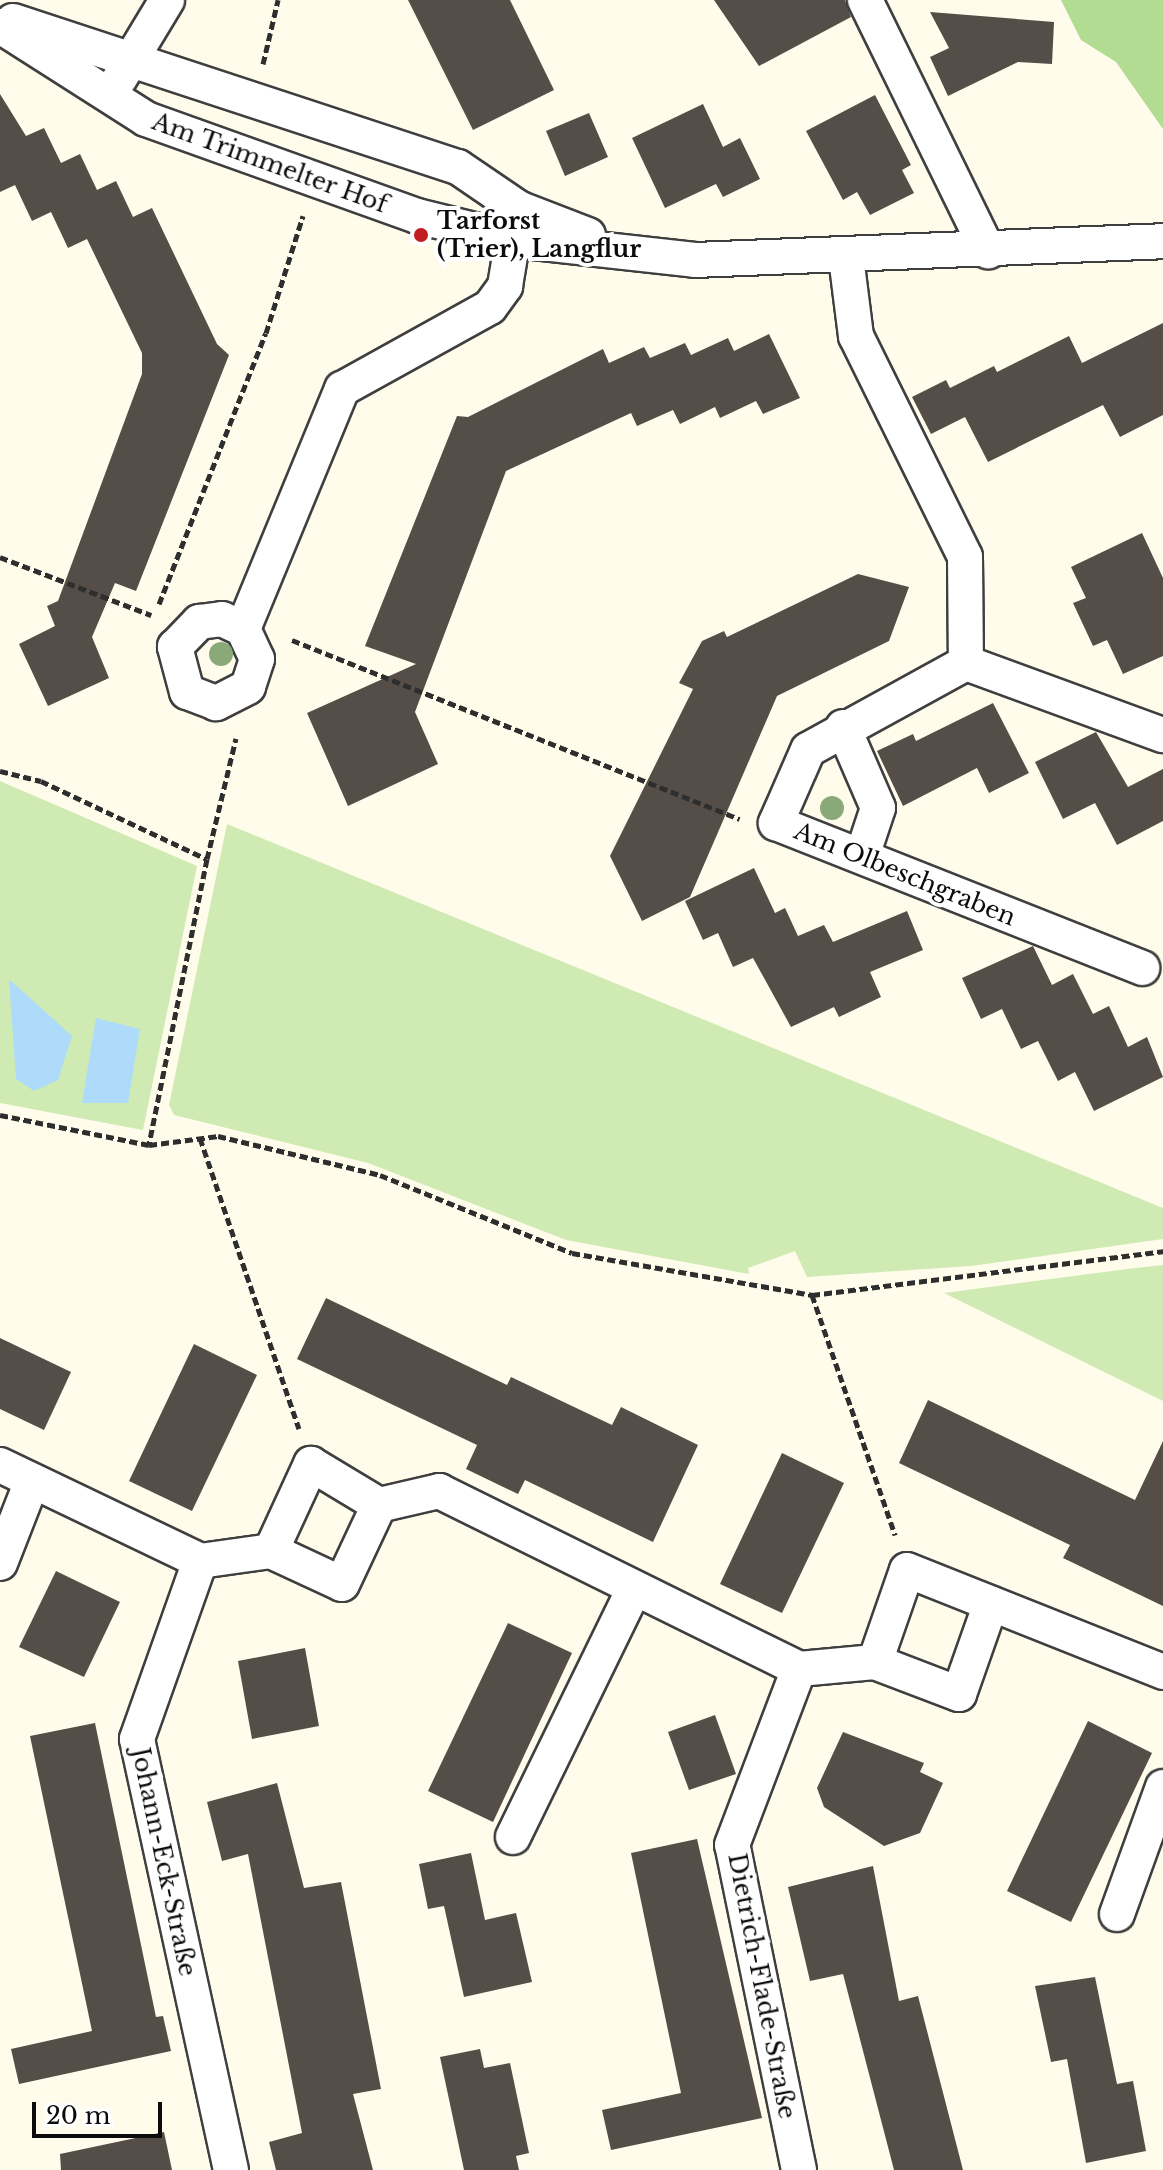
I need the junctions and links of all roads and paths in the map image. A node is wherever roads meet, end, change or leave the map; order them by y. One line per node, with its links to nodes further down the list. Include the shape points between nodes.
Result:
1 (167, 0): 5 (street)
2 (865, 0): 9 (street)
3 (0, 17): 5 (street)
4 (0, 26): 6 (street, Am Trimmelter Hof)
5 (128, 58): 6 (street); 7 (street, via 458,167)
6 (112, 98): 7 (street, Am Trimmelter Hof, via 146,119 417,216)
7 (516, 224): 10 (street, Am Trimmelter Hof, via 695,260); 14 (street, via 505,286 490,307 342,389)
8 (1163, 241): 9 (street, Am Trimmelter Hof)
9 (988, 251): 10 (street, Am Trimmelter Hof)
10 (846, 257): 15 (street, via 856,336 965,557)
11 (240, 386): 13 (path)
12 (0, 557): 13 (path)
13 (168, 626): 14 (street, via 210,619); 16 (street, via 187,692 216,703)
14 (248, 636): 16 (street); 20 (path, via 287,638 745,821)
15 (966, 663): 17 (street, Am Olbeschgraben); 18 (street)
16 (248, 687): 22 (path)
17 (843, 727): 20 (street, Am Olbeschgraben, via 808,750); 21 (street, via 878,808)
18 (1163, 735)
19 (0, 771): 22 (path, via 41,781)
20 (776, 823): 21 (street, Am Olbeschgraben)
21 (862, 856): 23 (street, Am Olbeschgraben)
22 (207, 859): 26 (path)
23 (1142, 968)
24 (0, 1115): 26 (path)
25 (200, 1138): 26 (path); 28 (path, via 218,1136 380,1175 572,1253); 29 (path)
26 (149, 1145)
27 (1163, 1251): 28 (path)
28 (812, 1295): 36 (path)
29 (311, 1464): 32 (street); 33 (street)
30 (0, 1465): 31 (street)
31 (32, 1481): 34 (street); 35 (street)
32 (379, 1505): 33 (street, via 342,1584); 37 (street, via 439,1491)
33 (271, 1551): 34 (street)
34 (200, 1561): 45 (street, Johann-Eck-Straße, via 137,1739)
35 (0, 1563)
36 (907, 1570): 38 (street); 39 (street)
37 (633, 1591): 40 (street); 43 (street)
38 (991, 1603): 39 (street, via 959,1694); 41 (street)
39 (875, 1662): 40 (street)
40 (799, 1669): 46 (street, Dietrich-Flade-Straße, via 732,1845)
41 (1163, 1672)
42 (1163, 1787): 44 (street)
43 (513, 1837)
44 (1117, 1914)
45 (231, 2170)
46 (799, 2170)

